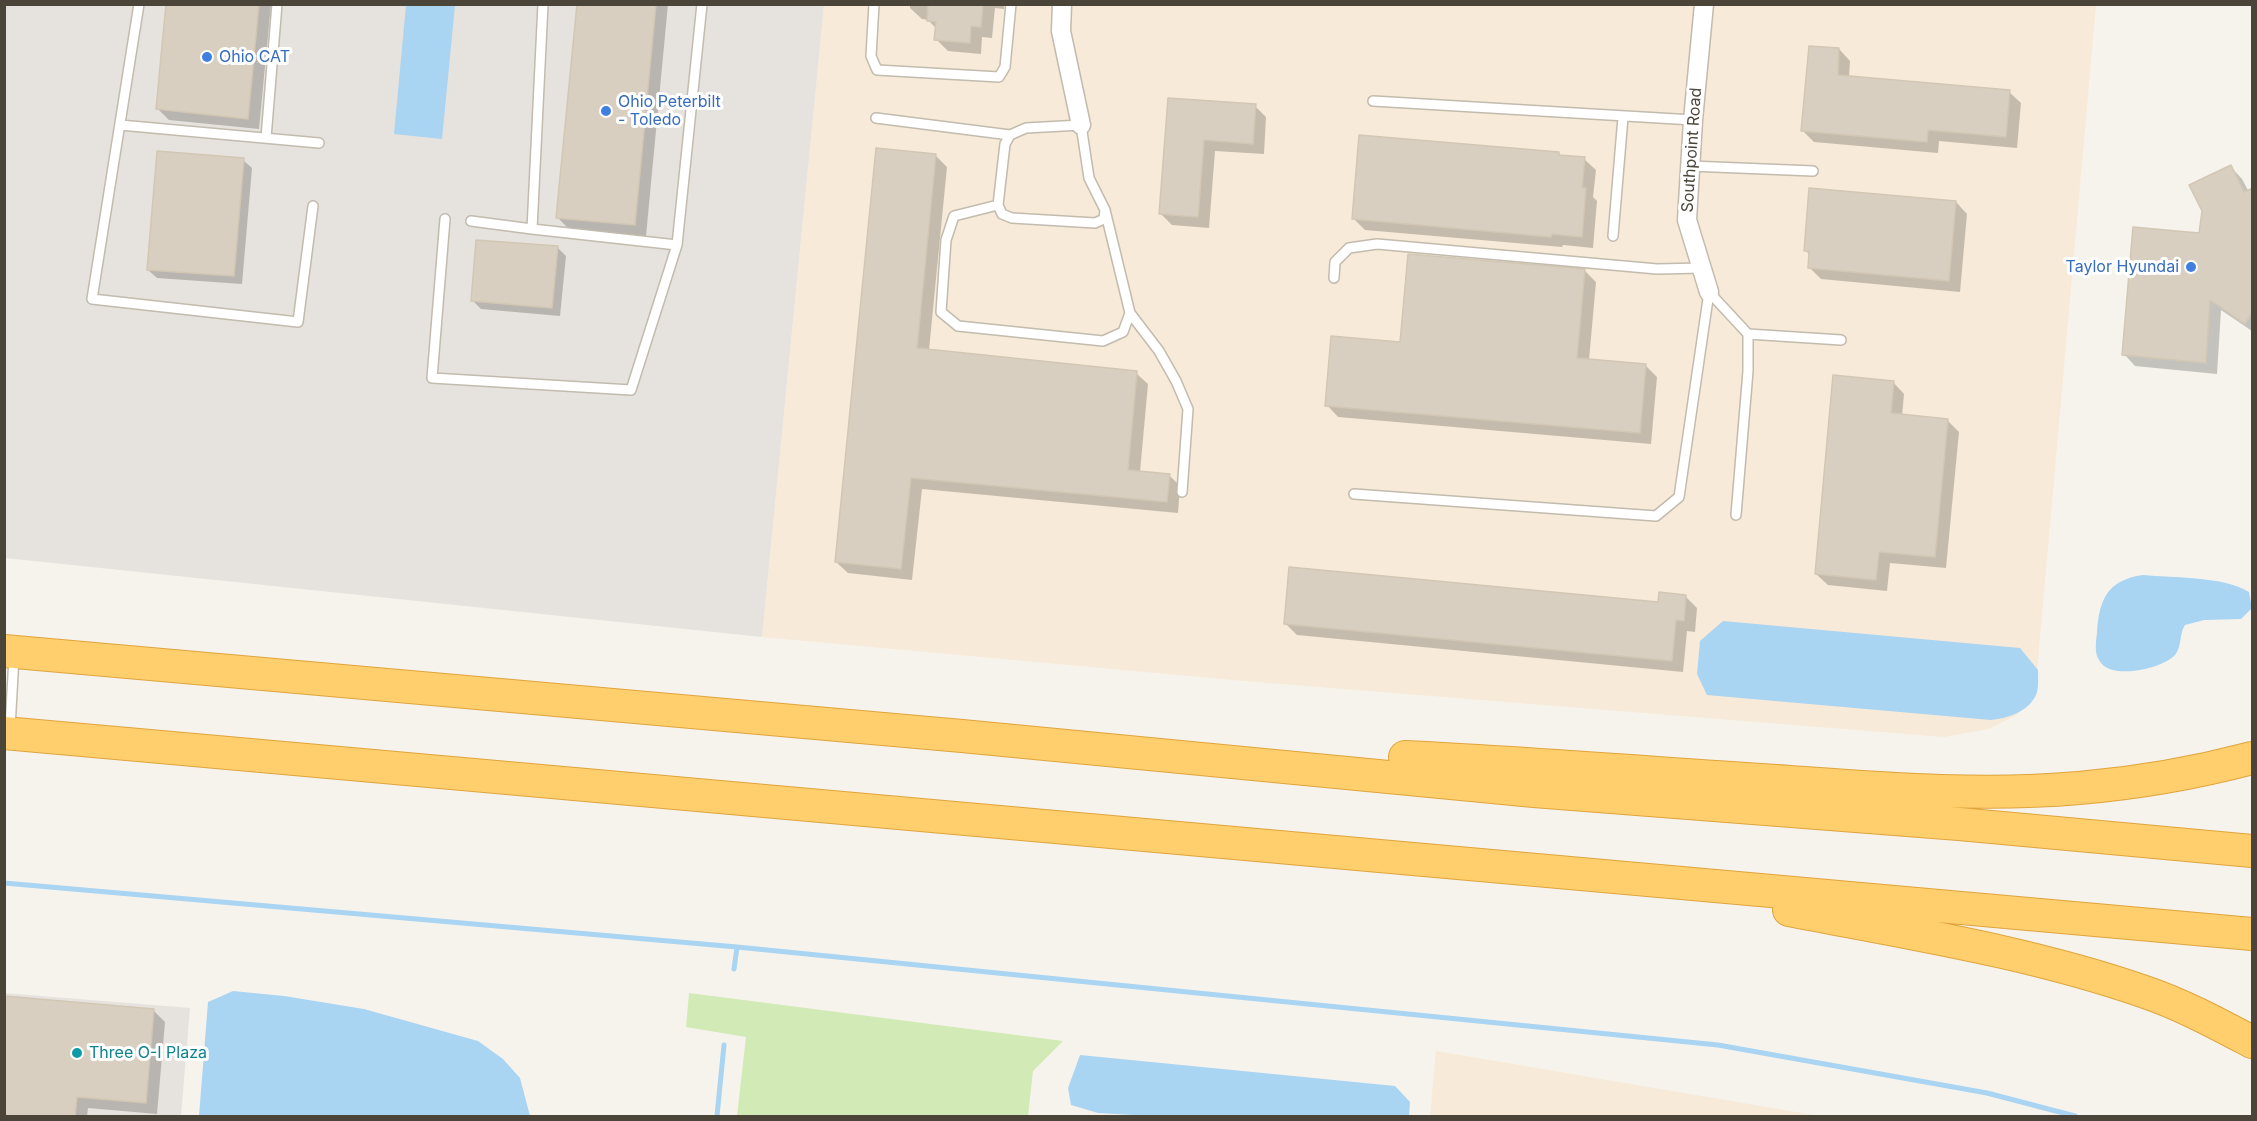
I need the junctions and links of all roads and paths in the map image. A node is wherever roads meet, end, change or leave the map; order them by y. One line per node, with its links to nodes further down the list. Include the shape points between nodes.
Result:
1 (139, 4): 13 (lane)
2 (278, 4): 16 (lane)
3 (543, 4): 25 (lane)
4 (702, 4): 27 (lane)
5 (874, 4): 6 (lane, via 871,56 877,70 999,77 1005,67)
6 (1011, 4)
7 (1062, 4): 14 (street, via 1061,31)
8 (1704, 4): 12 (street, Southpoint Road)
9 (1373, 101): 10 (lane)
10 (1623, 117): 12 (lane); 26 (lane)
11 (876, 118): 15 (lane)
12 (1693, 120): 18 (street, Southpoint Road)
13 (120, 125): 16 (lane); 21 (lane, via 92,299 298,322)
14 (1082, 125): 15 (lane, via 1026,128); 22 (lane, via 1089,178)
15 (1010, 135): 20 (lane, via 1005,144)
16 (266, 138): 17 (lane)
17 (319, 143)
18 (1690, 166): 19 (lane); 28 (street, Southpoint Road, via 1687,220)
19 (1813, 171)
20 (998, 205): 22 (lane, via 1002,214 1012,218 1095,223 1104,219); 31 (lane, via 954,216 946,240 941,312 958,326 1103,341 1123,332)
21 (313, 206)
22 (1105, 210): 31 (lane)
23 (445, 219): 27 (lane, via 432,378 632,390)
24 (471, 221): 25 (lane)
25 (532, 229): 27 (lane)
26 (1613, 236)
27 (677, 245)
28 (1702, 268): 29 (lane, via 1657,269 1377,244 1349,248 1335,262); 30 (street, Southpoint Road)
29 (1334, 278)
30 (1709, 292): 32 (lane); 35 (lane, via 1679,497 1656,516)
31 (1130, 313): 34 (lane, via 1160,351 1188,409)
32 (1748, 334): 33 (lane); 36 (lane)
33 (1841, 340)
34 (1182, 492)
35 (1354, 494)
36 (1736, 515)
37 (10, 652): 38 (lane); 39 (highway)
38 (7, 733): 42 (highway)
39 (962, 736): 40 (highway, via 1420,758 1962,791 2026,791 2131,783); 41 (highway, via 1546,792)
40 (2253, 758)
41 (2253, 851)
42 (1510, 867): 43 (highway); 44 (highway, via 1780,909 2011,955 2147,993)
43 (2253, 934)
44 (2253, 1042)

